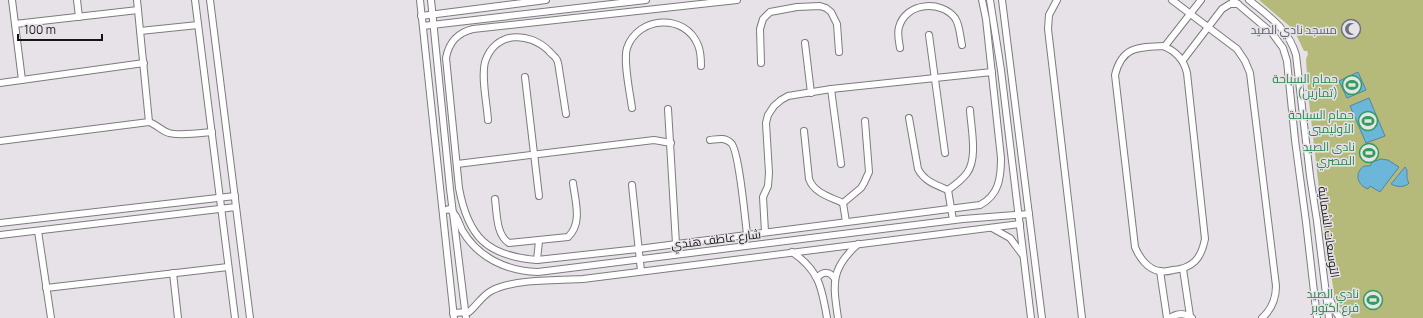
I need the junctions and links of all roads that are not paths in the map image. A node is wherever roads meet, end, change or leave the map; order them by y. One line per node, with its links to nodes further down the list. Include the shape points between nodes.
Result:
1 (12, 0): 29 (street)
2 (77, 0): 27 (street)
3 (137, 0): 23 (street)
4 (195, 0): 30 (street)
5 (210, 0): 76 (street)
6 (420, 0): 26 (street)
7 (431, 0): 25 (street)
8 (546, 0): 25 (street)
9 (646, 0): 31 (street)
10 (737, 0): 22 (street)
11 (796, 0): 21 (street)
12 (982, 0): 49 (street)
13 (990, 0): 87 (street)
14 (1002, 0): 86 (street)
15 (1057, 0): 129 (street, via 1049,15 1048,29)
16 (1172, 0): 24 (street)
17 (1201, 0): 24 (street)
18 (1249, 0): 39 (street, التوسعات الشمالية, via 1279,25)
19 (925, 2): 40 (street, via 940,6 952,14); 42 (street, via 909,11 903,18 898,35)
20 (1235, 2): 34 (street, via 1226,6); 43 (street, via 1272,32)
21 (797, 7): 44 (street, via 820,6 832,12 837,24); 47 (street, via 770,12 763,19 760,29)
22 (660, 8): 28 (street); 32 (street)
23 (138, 10): 27 (street); 35 (street)
24 (1190, 14): 34 (street); 41 (street)
25 (433, 15): 26 (street); 31 (street)
26 (422, 16): 33 (street)
27 (79, 17): 29 (street)
28 (662, 22): 48 (street, via 673,23 692,34 701,54); 56 (street, via 653,23 637,32 627,48 625,57)
29 (15, 24): 52 (street)
30 (198, 25): 35 (street); 65 (street)
31 (434, 25): 33 (street); 85 (street)
32 (509, 25): 37 (street); 71 (street, via 465,31 457,36 447,50)
33 (422, 26): 84 (street)
34 (1208, 27): 45 (street); 131 (street, via 1237,50 1245,60 1250,73 1276,286 1272,305)
35 (140, 31): 46 (street)
36 (929, 35): 51 (street)
37 (511, 37): 59 (street, via 532,40 542,45 558,61); 61 (street, via 495,46 485,62)
38 (805, 43): 55 (street)
39 (1292, 44): 43 (street); 90 (street, التوسعات الشمالية, via 1296,55)
40 (962, 45)
41 (1165, 46): 45 (street); 112 (street, via 1132,50 1119,63 1115,75 1135,247 1144,262)
42 (900, 48)
43 (1283, 48): 92 (street, via 1287,61)
44 (839, 52)
45 (1183, 60): 110 (street, via 1188,73 1205,239 1196,260)
46 (144, 63): 52 (street); 63 (street)
47 (761, 63)
48 (701, 66)
49 (992, 72): 51 (street); 83 (street, via 1001,158 1000,179 995,192 985,202)
50 (525, 76): 70 (street)
51 (935, 78): 54 (street); 69 (street)
52 (22, 80): 53 (street)
53 (0, 83)
54 (831, 89): 55 (street); 72 (street)
55 (811, 93): 98 (street, via 788,96 774,106 768,115 766,123 769,173 764,197)
56 (632, 108)
57 (668, 109): 68 (street)
58 (970, 110): 75 (street, via 974,157 962,179)
59 (566, 114)
60 (909, 118): 75 (street, via 921,175)
61 (488, 120)
62 (865, 121): 80 (street, via 869,172 861,188)
63 (149, 122): 65 (street, via 174,134); 67 (street)
64 (804, 130): 80 (street, via 811,184 819,192)
65 (212, 132): 78 (street)
66 (710, 140): 99 (street, via 722,138 730,142 734,148)
67 (0, 141)
68 (671, 143): 70 (street, via 654,140); 102 (street)
69 (945, 153)
70 (534, 154): 71 (street); 77 (street)
71 (457, 164): 107 (street, via 463,208 468,223 477,236 507,255)
72 (841, 164)
73 (573, 183): 101 (street, via 577,219 573,233 568,237)
74 (632, 185): 104 (street)
75 (948, 190): 83 (street)
76 (235, 196): 78 (street); 81 (street)
77 (539, 196)
78 (220, 198): 82 (street); 93 (street)
79 (495, 199): 101 (street, via 500,231 505,240 514,244)
80 (843, 203): 91 (street)
81 (236, 207): 82 (street); 124 (street)
82 (221, 208): 97 (street); 109 (street)
83 (951, 209): 89 (street); 91 (street)
84 (443, 211): 85 (street, via 447,209); 119 (street)
85 (453, 212): 108 (street, شارع عاطف هندي, via 467,238 477,250 497,263 513,269 546,272); 118 (street)
86 (1029, 214): 87 (street, شارع عاطف هندي); 128 (street)
87 (1018, 215): 88 (street, شارع عاطف هندي); 94 (street)
88 (1002, 216): 89 (street, شارع عاطف هندي); 95 (street, via 1006,220)
89 (953, 220): 108 (street, شارع عاطف هندي)
90 (1317, 221): 92 (street); 117 (street, التوسعات الشمالية)
91 (846, 222): 98 (street)
92 (1306, 222): 132 (street)
93 (0, 223)
94 (1020, 224): 95 (street, شارع عاطف هندي); 106 (street)
95 (1003, 226): 96 (street, شارع عاطف هندي)
96 (991, 227): 103 (street, شارع عاطف هندي); 106 (street, via 1010,238)
97 (38, 231): 100 (street); 116 (street)
98 (766, 232): 99 (street)
99 (747, 234): 102 (street)
100 (0, 235)
101 (539, 241): 107 (street)
102 (676, 244): 104 (street)
103 (858, 244): 105 (street, شارع عاطف هندي); 115 (street, via 845,257)
104 (638, 249): 107 (street); 108 (street)
105 (792, 252): 111 (street, شارع عاطف هندي); 114 (street, via 809,266)
106 (1023, 255): 127 (street)
107 (537, 260)
108 (639, 260): 111 (street)
109 (228, 267): 113 (street); 123 (street)
110 (1183, 269): 112 (street); 120 (street)
111 (641, 271): 118 (street, شارع عاطف هندي, via 508,284 485,295)
112 (1160, 271): 130 (street)
113 (173, 272): 116 (street); 122 (street)
114 (817, 278): 115 (street, via 826,272); 125 (street)
115 (835, 279): 126 (street)
116 (46, 288): 121 (street)
117 (1326, 290): 133 (street, التوسعات الشمالية); 134 (street)
118 (466, 315): 119 (street)
119 (454, 316)
120 (1191, 317): 130 (street, via 1178,314)
121 (51, 318)
122 (178, 318)
123 (235, 318)
124 (250, 318)
125 (827, 318)
126 (838, 318)
127 (1031, 318)
128 (1042, 318)
129 (1082, 318)
130 (1168, 318)
131 (1262, 318)
132 (1317, 318)
133 (1329, 318)
134 (1340, 318)

